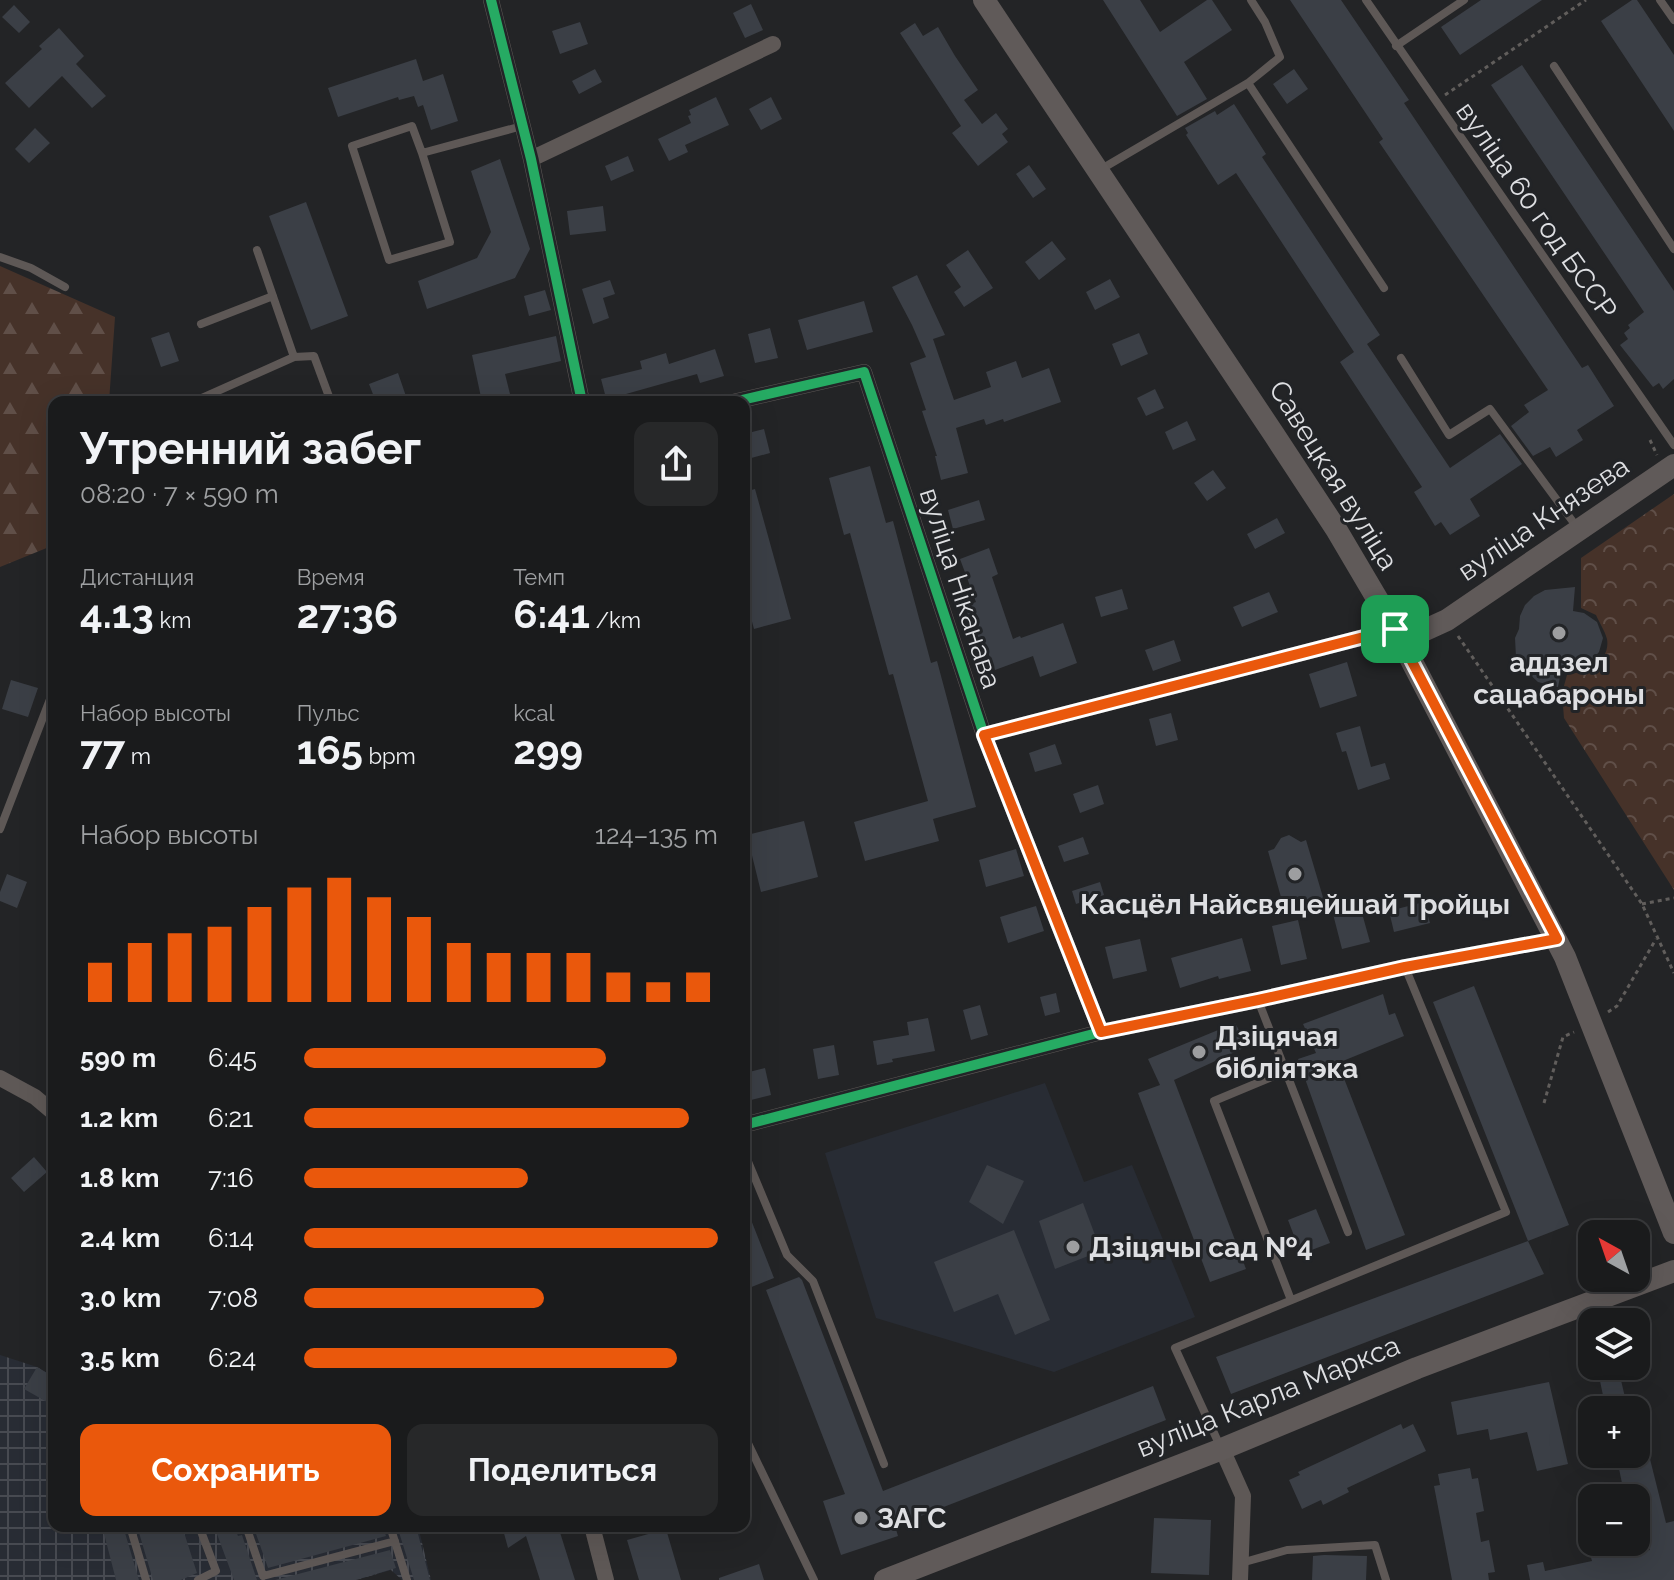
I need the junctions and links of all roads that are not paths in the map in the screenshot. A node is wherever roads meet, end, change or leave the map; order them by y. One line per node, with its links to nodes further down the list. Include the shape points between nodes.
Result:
1 (491, 0): 12 (street)
2 (984, 0): 15 (main road, Савецкая вуліца)
3 (1251, 0): 11 (lane, via 1280,57)
4 (1366, 0): 9 (lane, вуліца 60 год БССР)
5 (1464, 0): 9 (lane)
6 (1660, 0): 7 (lane)
7 (1674, 20)
8 (773, 44): 14 (street)
9 (1396, 46): 29 (lane, вуліца 60 год БССР)
10 (1554, 66): 16 (lane)
11 (1248, 83): 15 (lane); 20 (lane)
12 (522, 126): 13 (lane); 14 (street)
13 (422, 153): 13 (lane, via 412,126 352,146 389,260 450,242)
14 (531, 159): 27 (street)
15 (1097, 171): 32 (main road, Савецкая вуліца, via 1336,529)
16 (1674, 249)
17 (257, 250): 21 (lane)
18 (0, 257): 19 (lane)
19 (65, 287)
20 (1384, 288)
21 (273, 296): 22 (lane); 23 (lane)
22 (201, 324)
23 (294, 357): 25 (lane); 26 (lane, via 314,356)
24 (1401, 358): 31 (lane, via 1449,435 1490,409)
25 (206, 396)
26 (329, 396)
27 (581, 396)
28 (750, 398): 34 (street, вуліца Ніканава, via 864,372)
29 (1674, 445)
30 (1674, 465): 31 (main road, вуліца Князева)
31 (1579, 530): 32 (main road, вуліца Князева, via 1447,620)
32 (1398, 635): 34 (street); 36 (main road, Савецкая вуліца)
33 (48, 705): 35 (lane)
34 (984, 735): 39 (street, вуліца Ніканава)
35 (0, 829)
36 (1557, 939): 37 (street); 46 (main road, Савецкая вуліца)
37 (1405, 967): 38 (street); 48 (lane, via 1506,1212)
38 (1258, 1000): 39 (street); 40 (lane)
39 (1101, 1032): 43 (street)
40 (1286, 1071): 45 (lane); 48 (lane, via 1214,1101)
41 (0, 1078): 42 (street)
42 (48, 1108)
43 (750, 1123)
44 (750, 1166): 51 (lane, via 787,1255 813,1281)
45 (1348, 1232)
46 (1674, 1233)
47 (1674, 1271): 50 (main road, вуліца Карла Маркса)
48 (1291, 1300): 50 (lane, via 1175,1348)
49 (750, 1447): 63 (lane)
50 (1222, 1449): 58 (street, via 1243,1496); 64 (main road, вуліца Карла Маркса)
51 (884, 1464)
52 (132, 1532): 59 (lane)
53 (201, 1532): 60 (lane, via 216,1571)
54 (250, 1532): 57 (lane, via 263,1576)
55 (392, 1532): 57 (lane)
56 (594, 1532): 62 (street)
57 (395, 1541): 61 (lane)
58 (1240, 1572): 65 (lane, via 1287,1550 1375,1545)
59 (146, 1580)
60 (198, 1580)
61 (407, 1580)
62 (606, 1580)
63 (814, 1580)
64 (885, 1580)
65 (1386, 1580)

